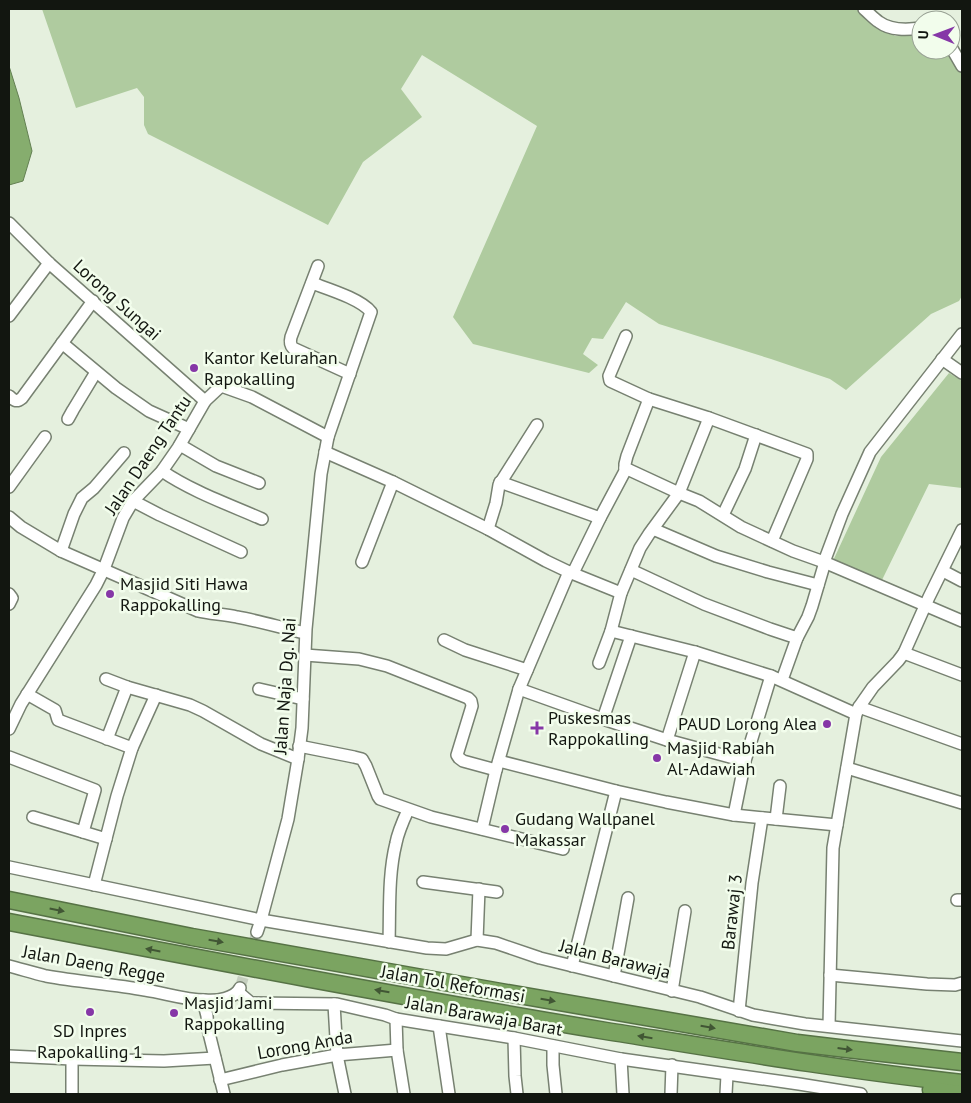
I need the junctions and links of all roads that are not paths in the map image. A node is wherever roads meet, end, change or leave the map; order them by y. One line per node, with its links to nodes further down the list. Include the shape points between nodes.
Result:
1 (864, 9): 2 (street, via 887,26)
2 (911, 29)
3 (9, 223): 4 (street, Lorong Sungai)
4 (49, 263): 7 (street, Lorong Sungai); 8 (street)
5 (318, 266): 6 (street)
6 (312, 283): 15 (street, Jalan Naja Dg. Nai, via 371,310); 15 (street, via 290,340 291,346)
7 (93, 301): 11 (street); 18 (street, Lorong Sungai)
8 (9, 316)
9 (962, 334): 12 (street)
10 (626, 336): 17 (street, via 609,376 610,381)
11 (62, 344): 13 (street); 16 (street, via 19,401)
12 (942, 359): 14 (street); 48 (street, via 870,452)
13 (96, 372): 20 (street); 22 (street, via 148,411)
14 (962, 373)
15 (350, 374): 25 (street, Jalan Naja Dg. Nai)
16 (9, 396)
17 (649, 399): 19 (street); 29 (street, via 627,456)
18 (206, 401): 22 (street, Jalan Daeng Tantu); 25 (street, Jalan Daeng Tantu, via 224,387 252,396)
19 (708, 418): 23 (street); 35 (street)
20 (68, 419)
21 (537, 425): 32 (street)
22 (189, 429): 26 (street, Jalan Daeng Tantu)
23 (756, 435): 37 (street, via 745,469); 44 (street, via 808,456)
24 (45, 437): 34 (street)
25 (328, 437): 27 (street, Jalan Naja Dg. Nai)
26 (180, 445): 30 (street, Jalan Daeng Tantu); 33 (street, via 216,466)
27 (325, 452): 31 (street); 61 (street, Jalan Naja Dg. Nai)
28 (124, 453): 45 (street, via 82,498)
29 (626, 468): 35 (street); 39 (street)
30 (162, 471): 36 (street, Jalan Daeng Tantu); 40 (street)
31 (393, 482): 41 (street); 47 (street)
32 (500, 482): 39 (street); 41 (street)
33 (259, 483)
34 (9, 487)
35 (679, 493): 37 (street); 42 (street)
36 (133, 501): 46 (street); 49 (street, Jalan Daeng Tantu, via 123,518)
37 (723, 515): 44 (street)
38 (9, 517): 45 (street)
39 (600, 518): 52 (street)
40 (262, 519)
41 (488, 529): 52 (street)
42 (653, 529): 50 (street); 54 (street, via 716,556)
43 (962, 530): 51 (street)
44 (772, 541): 48 (street)
45 (61, 551): 49 (street)
46 (241, 552)
47 (362, 562)
48 (824, 562): 54 (street); 58 (street)
49 (104, 569): 61 (street, via 198,611); 77 (street, Jalan Daeng Tantu)
50 (631, 570): 55 (street); 63 (street, via 704,604)
51 (943, 571): 53 (street); 58 (street)
52 (571, 573): 55 (street); 69 (street)
53 (962, 581)
54 (818, 585): 63 (street)
55 (621, 593): 60 (street)
56 (9, 594): 57 (street, via 12,598)
57 (9, 604)
58 (926, 605): 59 (street); 66 (street)
59 (962, 621)
60 (611, 631): 62 (street); 68 (street)
61 (306, 633): 67 (street, Jalan Naja Dg. Nai)
62 (631, 636): 65 (street); 82 (street)
63 (798, 638): 73 (street)
64 (444, 640): 69 (street)
65 (695, 652): 71 (street); 85 (street)
66 (904, 652): 70 (street); 81 (street, via 873,687)
67 (305, 655): 79 (street, Jalan Naja Dg. Nai); 92 (street, via 347,657 387,666 468,698 472,706 457,755 463,760)
68 (599, 662)
69 (527, 670): 76 (street)
70 (962, 675)
71 (771, 676): 73 (street); 91 (street)
72 (106, 679): 74 (street)
73 (782, 680): 81 (street)
74 (127, 687): 78 (street); 84 (street)
75 (259, 688): 79 (street)
76 (519, 688): 82 (street); 92 (street)
77 (27, 694): 80 (street, Jalan Daeng Tantu); 84 (street, via 55,710 58,720)
78 (156, 695): 88 (street); 90 (street, via 184,702 256,741)
79 (303, 700): 87 (street, Jalan Naja Dg. Nai)
80 (12, 710): 83 (street, Jalan Daeng Tantu)
81 (858, 710): 86 (street); 93 (street)
82 (603, 719): 85 (street)
83 (9, 729)
84 (107, 739): 88 (street)
85 (667, 740): 91 (street)
86 (962, 744)
87 (299, 746): 90 (street, Jalan Naja Dg. Nai); 97 (street, via 362,759 380,799)
88 (132, 748): 105 (street)
89 (9, 756): 104 (street, via 95,790)
90 (298, 759): 115 (street, Jalan Naja Dg. Nai, via 288,820)
91 (745, 761): 98 (street)
92 (498, 766): 95 (street); 103 (street)
93 (847, 768): 96 (street); 102 (street)
94 (780, 786): 101 (street)
95 (616, 791): 98 (street); 121 (street)
96 (962, 803)
97 (408, 810): 103 (street); 119 (street, via 394,854)
98 (734, 815): 100 (street)
99 (33, 817): 104 (street)
100 (762, 818): 101 (street); 129 (street, Barawaj 3)
101 (776, 819): 102 (street)
102 (837, 825): 122 (street, via 832,868)
103 (482, 829): 106 (street)
104 (83, 832): 105 (street)
105 (106, 839): 109 (street)
106 (563, 849)
107 (9, 868): 109 (street, Jalan Barawaja)
108 (424, 882): 110 (street)
109 (94, 886): 115 (street, Jalan Barawaja)
110 (479, 889): 111 (street); 118 (street)
111 (497, 892)
112 (628, 898): 123 (street)
113 (9, 900): 143 (highway, Jalan Tol Reformasi, one-way to 143, via 192,937 797,1042)
114 (685, 911): 126 (street)
115 (261, 920): 117 (street, Jalan Naja Dg. Nai); 119 (street, Jalan Barawaja)
116 (9, 922): 142 (highway, Jalan Tol Reformasi, one-way to 116, via 494,1012)
117 (257, 932)
118 (477, 940): 119 (street, Jalan Barawaja, via 438,949); 121 (street, Jalan Barawaja)
119 (390, 942)
120 (9, 966): 127 (street, Jalan Daeng Regge, via 47,976)
121 (572, 966): 123 (street, Jalan Barawaja)
122 (830, 975): 124 (street, via 927,984); 132 (street)
123 (614, 976): 126 (street, Jalan Barawaja)
124 (962, 983)
125 (239, 990): 127 (street, Jalan Daeng Regge, via 220,1000); 128 (street, Jalan Barawaja Barat, via 251,1003)
126 (672, 991): 129 (street, Jalan Barawaja)
127 (204, 1000): 139 (street)
128 (334, 1004): 130 (street, Jalan Barawaja Barat); 137 (street)
129 (739, 1010): 132 (street, Jalan Barawaja, via 778,1020)
130 (396, 1019): 131 (street, Jalan Barawaja Barat); 136 (street)
131 (438, 1026): 133 (street, Jalan Barawaja Barat); 153 (street)
132 (829, 1026): 134 (street, Jalan Barawaja)
133 (514, 1038): 135 (street, Jalan Barawaja Barat); 154 (street)
134 (962, 1041)
135 (553, 1046): 141 (street, Jalan Barawaja Barat); 155 (street)
136 (397, 1050): 137 (street, Lorong Anda); 152 (street)
137 (337, 1055): 146 (street, Lorong Anda, via 282,1064); 151 (street)
138 (9, 1056): 140 (street)
139 (216, 1058): 140 (street, via 164,1061); 146 (street)
140 (72, 1059): 149 (street)
141 (621, 1059): 144 (street, Jalan Barawaja Barat); 156 (street)
142 (776, 1059): 147 (highway, Jalan Tol Reformasi); 160 (highway, via 900,1086)
143 (962, 1062)
144 (672, 1066): 145 (street, Jalan Barawaja Barat); 157 (street)
145 (728, 1075): 148 (street, Jalan Barawaja Barat, via 799,1084); 158 (street)
146 (220, 1080): 150 (street)
147 (962, 1083)
148 (819, 1091): 159 (street, Jalan Barawaja Barat)
149 (72, 1094)
150 (224, 1094)
151 (345, 1094)
152 (404, 1094)
153 (449, 1094)
154 (517, 1094)
155 (556, 1094)
156 (623, 1094)
157 (671, 1094)
158 (726, 1094)
159 (861, 1094)
160 (958, 1094)

